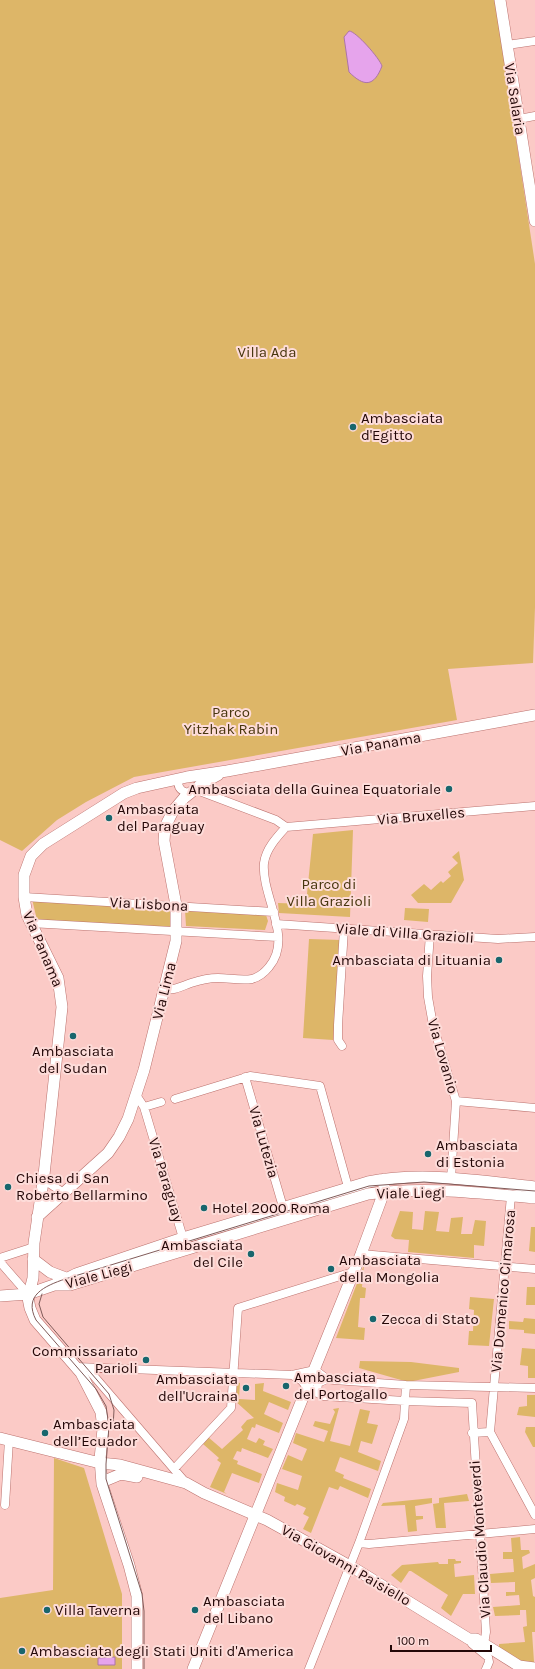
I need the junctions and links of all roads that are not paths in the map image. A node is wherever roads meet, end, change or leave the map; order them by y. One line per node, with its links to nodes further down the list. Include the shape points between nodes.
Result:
1 (500, 0): 3 (street, Via Salaria)
2 (535, 41): 3 (street)
3 (507, 45): 5 (street, Via Salaria)
4 (535, 116): 5 (street)
5 (518, 119): 6 (street, Via Salaria)
6 (534, 208)
7 (535, 716): 8 (street, Via Panama)
8 (227, 771): 9 (street, Via Panama); 10 (street, Via Lima)
9 (182, 780): 10 (street, via 192,781); 10 (street, via 183,792); 13 (street, Via Panama, via 137,788 124,793 43,844 33,853 25,870)
10 (192, 791): 12 (street, via 276,820); 14 (street, Via Lima, via 178,803 169,817 164,833)
11 (535, 806): 12 (street, Via Bruxelles)
12 (286, 827): 15 (street, via 276,838 264,862)
13 (24, 897): 14 (street, Via Lisbona); 16 (street, Via Panama)
14 (176, 905): 15 (street, Via Lisbona); 19 (street, Via Lima)
15 (274, 912): 17 (street)
16 (30, 923): 19 (street, Via Lisbona); 32 (street, Via Panama, via 58,978 62,1001)
17 (276, 924): 18 (street, Viale di Villa Grazioli); 22 (street)
18 (344, 929): 20 (street, Viale di Villa Grazioli); 24 (street, via 338,1025 338,1040)
19 (177, 932): 22 (street, Via Lisbona); 23 (street, Via Lima)
20 (430, 934): 21 (street, Viale di Villa Grazioli, via 498,939); 28 (street, Via Lovanio, via 428,997 433,1025)
21 (535, 937)
22 (278, 938): 23 (street, via 275,959 257,977 205,979)
23 (165, 989): 26 (street, Via Lima)
24 (342, 1046)
25 (245, 1077): 27 (street); 36 (street, via 264,1077 320,1086); 41 (street, Via Lutezia)
26 (136, 1095): 30 (street, Via Paraguay); 38 (street, Via Lima, via 128,1119 112,1149)
27 (175, 1098)
28 (456, 1101): 31 (street); 34 (street, Via Lovanio)
29 (161, 1102): 30 (street)
30 (144, 1107): 43 (street, Via Paraguay)
31 (535, 1108)
32 (44, 1175): 38 (street, via 50,1184); 42 (street, Via Panama)
33 (384, 1179): 34 (street, Viale Liegi); 36 (street, Viale Liegi); 37 (street)
34 (451, 1179): 35 (street, Viale Liegi)
35 (535, 1187)
36 (348, 1188): 41 (street, Viale Liegi)
37 (384, 1192): 39 (street, Viale Liegi, via 437,1191); 45 (street); 52 (street, Viale Liegi, via 352,1197 70,1285)
38 (64, 1193): 42 (street, Via Lima)
39 (512, 1196): 40 (street, Viale Liegi); 48 (street, Via Domenico Cimarosa)
40 (535, 1198)
41 (283, 1208): 43 (street, Viale Liegi)
42 (38, 1217): 44 (street, Via Panama)
43 (183, 1238): 51 (street, Viale Liegi)
44 (33, 1252): 46 (street); 51 (street, via 50,1272); 53 (street, Via Panama, via 33,1278)
45 (361, 1254): 48 (street); 50 (street)
46 (0, 1258)
47 (0, 1262): 53 (street)
48 (505, 1266): 49 (street); 61 (street, Via Domenico Cimarosa)
49 (535, 1269)
50 (353, 1272): 56 (street); 57 (street, via 238,1308)
51 (66, 1278): 52 (street, Viale Liegi)
52 (54, 1285): 53 (street)
53 (28, 1294): 54 (street); 55 (street, via 35,1320)
54 (0, 1296)
55 (81, 1367): 57 (street); 69 (street, via 81,1373 101,1414 103,1433); 70 (street, via 111,1396)
56 (315, 1370): 58 (street); 59 (street); 62 (street)
57 (233, 1373): 58 (street); 70 (street, via 232,1408)
58 (292, 1375): 62 (street)
59 (326, 1379): 60 (street); 64 (street, via 318,1383)
60 (406, 1385): 61 (street); 65 (street)
61 (494, 1386): 63 (street); 66 (street, Via Domenico Cimarosa)
62 (307, 1387): 64 (street); 76 (street)
63 (535, 1388)
64 (317, 1393): 65 (street, via 327,1396)
65 (406, 1401): 67 (street, Via Claudio Monteverdi, via 472,1403); 79 (street, via 404,1419)
66 (490, 1432): 67 (street); 75 (street)
67 (472, 1433): 78 (street, Via Claudio Monteverdi)
68 (4, 1439): 69 (street, Via Giovanni Paisiello); 74 (street)
69 (100, 1463): 71 (street); 72 (street, Via Giovanni Paisiello)
70 (174, 1469): 72 (street)
71 (102, 1482): 73 (street, Via Giovanni Paisiello, via 116,1475 127,1474); 84 (street, via 136,1589)
72 (186, 1483): 73 (street, Via Giovanni Paisiello)
73 (204, 1493): 76 (street, Via Giovanni Paisiello)
74 (5, 1505)
75 (535, 1514)
76 (256, 1515): 80 (street, Via Giovanni Paisiello); 85 (street)
77 (535, 1529): 78 (street)
78 (479, 1535): 79 (street); 82 (street, Via Claudio Monteverdi, via 486,1632)
79 (359, 1543): 80 (street)
80 (350, 1566): 81 (street, Via Giovanni Paisiello); 86 (street)
81 (469, 1639): 82 (street, Via Giovanni Paisiello, via 476,1639); 87 (street, via 488,1657 490,1662)
82 (484, 1644): 83 (street, Via Giovanni Paisiello, via 519,1666)
83 (535, 1668)
84 (137, 1669)
85 (193, 1669)
86 (309, 1669)
87 (486, 1669)

